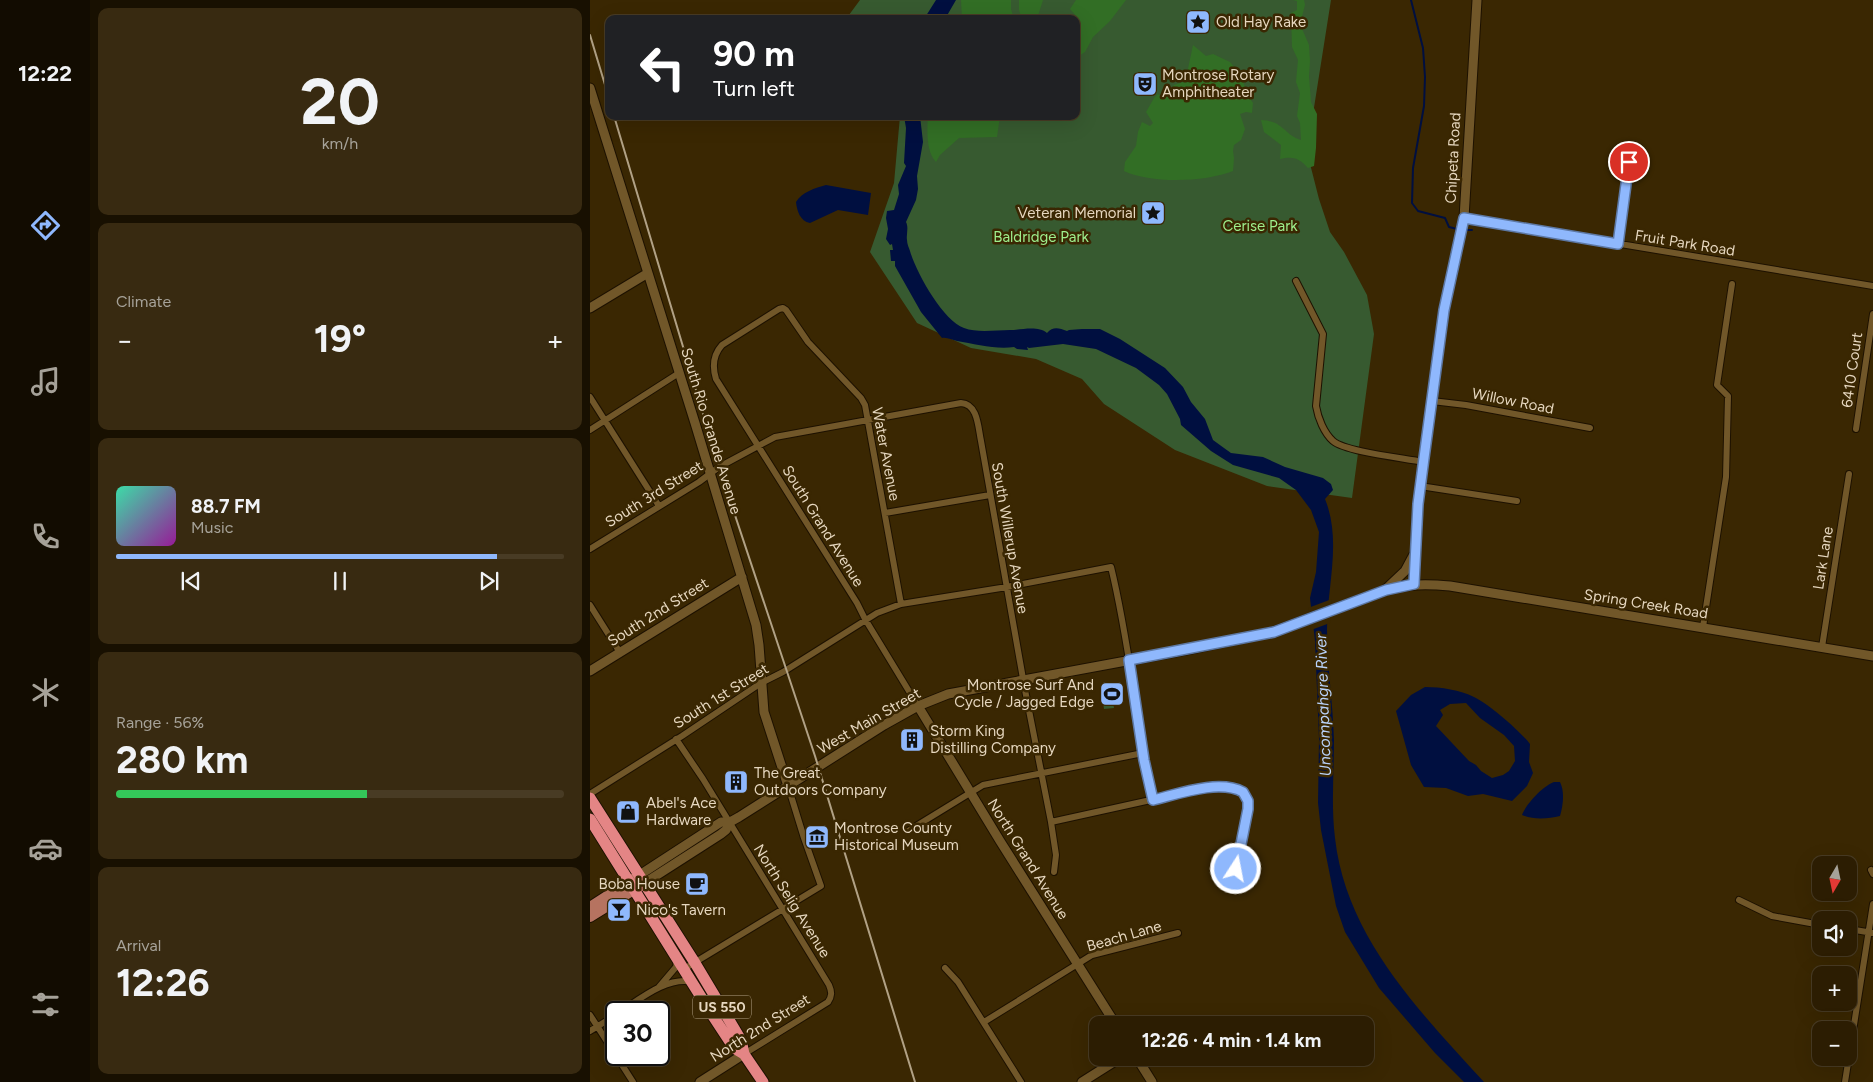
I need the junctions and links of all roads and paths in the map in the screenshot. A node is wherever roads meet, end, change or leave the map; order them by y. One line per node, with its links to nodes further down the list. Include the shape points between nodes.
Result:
1 (1477, 0): 4 (street, Chipeta Road)
2 (590, 88): 6 (street, South Rio Grande Avenue)
3 (1629, 162): 5 (street)
4 (1464, 218): 5 (street, Fruit Park Road); 15 (street, Chipeta Road, via 1444,310)
5 (1618, 244): 9 (street, Fruit Park Road)
6 (648, 273): 10 (street); 13 (street, South Rio Grande Avenue)
7 (1296, 281): 23 (street, via 1323,334 1316,406 1325,430 1334,441 1348,448)
8 (1732, 284): 40 (street, via 1717,385 1728,396 1726,477)
9 (1873, 286)
10 (590, 308)
11 (783, 308): 18 (street, Water Avenue, via 808,342 861,398); 22 (street, South Grand Avenue, via 722,345 714,358 716,379)
12 (1873, 314): 21 (street, 6410 Court)
13 (679, 373): 17 (street); 24 (street, South Rio Grande Avenue)
14 (590, 397): 17 (street)
15 (1432, 401): 19 (street, Willow Road); 23 (street, Chipeta Road)
16 (967, 404): 18 (street, South 3rd Street); 27 (street, South Willerup Avenue, via 976,416)
17 (605, 420): 20 (street); 29 (street)
18 (867, 420): 22 (street, South 3rd Street, via 775,437); 30 (street, Water Avenue)
19 (1590, 428)
20 (590, 430)
21 (1856, 430)
22 (758, 445): 24 (street, South 3rd Street); 39 (street, South Grand Avenue)
23 (1423, 462): 26 (street, Chipeta Road)
24 (710, 474): 29 (street, South 3rd Street); 33 (street, South Rio Grande Avenue)
25 (1849, 474): 41 (street, Lark Lane)
26 (1420, 486): 28 (street); 31 (street, Chipeta Road)
27 (990, 495): 30 (street); 35 (street, South Willerup Avenue)
28 (1517, 501)
29 (659, 506): 32 (street, South 3rd Street)
30 (885, 512): 37 (street, Water Avenue)
31 (1417, 539): 34 (street, Chipeta Road); 36 (street, via 1408,566)
32 (590, 549)
33 (742, 577): 42 (street, South 2nd Street); 47 (street, South Rio Grande Avenue, via 756,625)
34 (1414, 584): 36 (street, West Main Street); 40 (street, Spring Creek Road, via 1450,586)
35 (1007, 587): 37 (street, South 1st Street); 44 (street, South 1st Street, via 1111,567); 46 (street, South Willerup Avenue)
36 (1386, 590): 44 (street, West Main Street, via 1274,632)
37 (901, 604): 39 (street, South 1st Street)
38 (590, 605): 42 (street)
39 (865, 620): 47 (street, South 1st Street); 48 (street, South Grand Avenue)
40 (1704, 627): 41 (street, Spring Creek Road)
41 (1822, 647): 43 (street, Spring Creek Road)
42 (619, 651): 45 (street, South 2nd Street)
43 (1873, 656)
44 (1129, 660): 46 (street, West Main Street); 50 (street)
45 (590, 670)
46 (1023, 680): 48 (street, West Main Street, via 948,694); 51 (street, South Willerup Avenue)
47 (761, 683): 49 (street, South 1st Street); 52 (street, South Rio Grande Avenue, via 764,712)
48 (918, 706): 52 (street, West Main Street); 53 (street, North Grand Avenue)
49 (676, 739): 54 (street, South 1st Street); 58 (street, North Selig Avenue)
50 (1143, 753): 51 (street); 56 (street)
51 (1042, 772): 53 (street, via 983,784); 59 (street, South Willerup Avenue)
52 (788, 786): 58 (street, West Main Street); 67 (street, via 821,886)
53 (971, 792): 60 (street); 75 (street, North Grand Avenue)
54 (590, 794)
55 (590, 798): 62 (highway, US 550)
56 (1153, 800): 59 (street); 63 (street, via 1205,788 1232,788 1243,792 1248,809)
57 (590, 819): 62 (highway, US 550)
58 (730, 822): 62 (street, West Main Street, via 721,822); 67 (street, North Selig Avenue)
59 (1051, 822): 61 (street, South Willerup Avenue, via 1056,855)
60 (908, 831)
61 (1054, 872)
62 (636, 883): 66 (main road); 68 (main road); 73 (highway, US 550); 74 (highway, US 550)
63 (1233, 886)
64 (1739, 900): 69 (street, via 1772,916)
65 (1873, 904): 71 (street)
66 (590, 907)
67 (783, 910): 74 (street); 80 (street, North Selig Avenue, via 829,985)
68 (590, 917)
69 (1812, 923)
70 (1857, 930): 71 (street)
71 (1871, 932): 97 (street)
72 (1178, 933): 75 (street, Beach Lane, via 1092,955)
73 (675, 954): 77 (highway, US 550); 79 (street, via 676,967)
74 (695, 963): 77 (street); 88 (highway, US 550, via 741,1040)
75 (1078, 964): 83 (street, North Grand Avenue); 85 (street, Beach Lane)
76 (945, 968): 85 (street)
77 (684, 970): 78 (highway, US 550)
78 (693, 982): 79 (street, via 685,980); 88 (highway, US 550, via 734,1048)
79 (658, 988): 81 (street)
80 (831, 994): 88 (street, North 2nd Street, via 828,1002)
81 (637, 1001)
82 (590, 1015): 86 (street)
83 (1110, 1016)
84 (605, 1022): 86 (street)
85 (984, 1022): 94 (street)
86 (598, 1027): 87 (street); 91 (street)
87 (590, 1032)
88 (744, 1054): 92 (street, North 2nd Street); 93 (highway, US 550)
89 (1107, 1066): 95 (street)
90 (1142, 1066): 96 (street)
91 (633, 1082)
92 (700, 1082)
93 (762, 1082)
94 (1022, 1082)
95 (1082, 1082)
96 (1152, 1082)
97 (1846, 1082)

